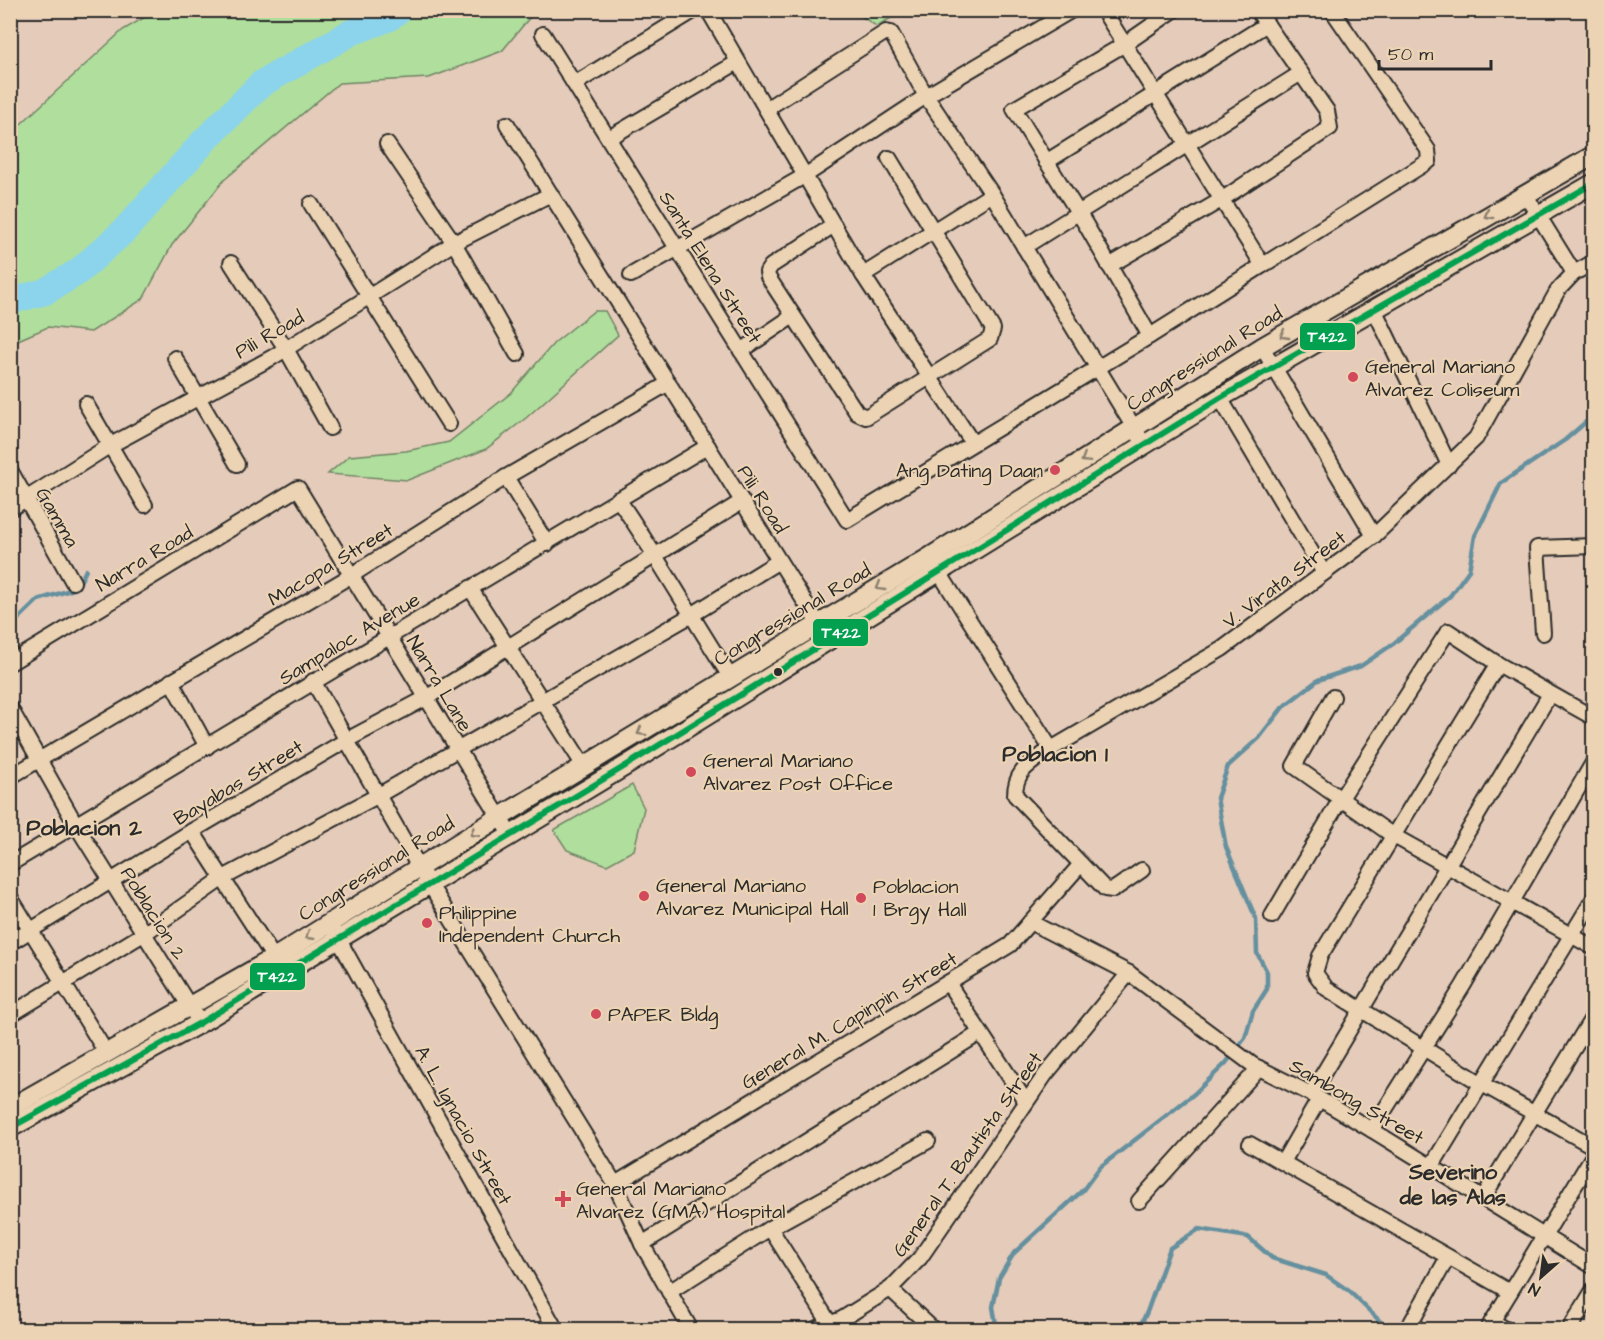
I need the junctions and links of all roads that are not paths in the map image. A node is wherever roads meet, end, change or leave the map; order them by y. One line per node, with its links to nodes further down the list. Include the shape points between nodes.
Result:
1 (695, 10): 13 (street)
2 (708, 10): 11 (street)
3 (1072, 10): 15 (street)
4 (1103, 10): 10 (street)
5 (1174, 10): 10 (street)
6 (1257, 10): 8 (street)
7 (1332, 10): 40 (street, via 1431,156)
8 (1267, 24): 12 (street); 14 (street)
9 (543, 34): 13 (street, Santa Elena Street)
10 (1125, 44): 14 (street); 23 (street, via 1014,109)
11 (738, 62): 16 (street); 18 (street)
12 (1302, 73): 20 (street); 29 (street, via 1327,111 1330,128)
13 (576, 83): 18 (street, Santa Elena Street)
14 (1156, 94): 20 (street); 23 (street)
15 (926, 96): 16 (street, via 894,36 888,32); 24 (street); 26 (street)
16 (766, 109): 24 (street)
17 (507, 124): 28 (street, Pili Road)
18 (609, 138): 37 (street, Santa Elena Street)
19 (387, 144): 35 (street)
20 (1188, 146): 29 (street); 31 (street)
21 (1593, 155): 27 (main road, Congressional Road)
22 (889, 158): 34 (street)
23 (1047, 162): 31 (street)
24 (806, 175): 33 (street); 37 (street)
25 (1593, 183): 32 (main road, Congressional Road)
26 (992, 194): 34 (street); 36 (street)
27 (1525, 194): 32 (street); 49 (main road, Congressional Road, one-way to 49)
28 (549, 195): 35 (street, Pili Road); 57 (street, Pili Road)
29 (1221, 200): 40 (street); 41 (street)
30 (310, 204): 45 (street)
31 (1078, 213): 36 (street); 41 (street)
32 (1538, 216): 42 (street); 46 (main road, Congressional Road)
33 (834, 225): 44 (street); 47 (street, via 768,268 768,277)
34 (933, 231): 44 (street); 56 (street, via 993,329 990,339)
35 (454, 243): 45 (street, Pili Road); 52 (street)
36 (1024, 247): 54 (street)
37 (676, 249): 43 (street); 51 (street, Santa Elena Street)
38 (1593, 262): 42 (street, V. Virata Street)
39 (231, 263): 50 (street)
40 (1262, 264): 48 (street)
41 (1109, 266): 48 (street)
42 (1574, 273): 69 (street, V. Virata Street, via 1558,290 1476,438)
43 (631, 275)
44 (863, 275): 56 (street)
45 (368, 298): 50 (street, Pili Road); 61 (street)
46 (1375, 311): 55 (main road, Congressional Road); 69 (street)
47 (793, 316): 51 (street); 56 (street, via 860,415 866,417)
48 (1149, 336): 54 (street)
49 (1263, 347): 55 (street); 63 (main road, Congressional Road)
50 (286, 349): 58 (street, Pili Road); 62 (street)
51 (741, 351): 64 (street, Santa Elena Street, via 847,520)
52 (517, 354)
53 (175, 357): 58 (street)
54 (1097, 365): 63 (street); 64 (street)
55 (1274, 368): 59 (main road, Congressional Road); 78 (street)
56 (929, 376): 64 (street)
57 (669, 383): 66 (street, Pili Road); 71 (street, Macopa Street)
58 (198, 395): 65 (street, Pili Road); 68 (street)
59 (1220, 398): 67 (main road, Congressional Road); 85 (street)
60 (87, 404): 65 (street)
61 (449, 424)
62 (330, 428)
63 (1135, 428): 67 (street); 82 (main road, Congressional Road, one-way to 82)
64 (972, 442)
65 (109, 446): 73 (street, Pili Road); 76 (street)
66 (708, 446): 74 (street, Sampaloc Avenue); 75 (street, Pili Road)
67 (1146, 446): 84 (main road, Congressional Road)
68 (237, 464)
69 (1449, 465): 78 (street, V. Virata Street)
70 (10, 470): 73 (street, Gamma)
71 (506, 477): 79 (street); 86 (street, Macopa Street)
72 (298, 488): 86 (street, Narra Lane); 95 (street, Narra Road)
73 (25, 499): 77 (street, Pili Road); 87 (street, Gamma)
74 (618, 499): 79 (street, Sampaloc Avenue); 81 (street)
75 (741, 502): 81 (street, Bayabas Street); 83 (street, Pili Road)
76 (145, 505)
77 (10, 509)
78 (1374, 536): 85 (street, V. Virata Street)
79 (547, 544): 88 (street, Sampaloc Avenue)
80 (1593, 546): 91 (street, via 1537,548)
81 (656, 554): 89 (street); 94 (street, Bayabas Street)
82 (930, 557): 84 (street); 90 (main road, Congressional Road, one-way to 90)
83 (779, 561): 89 (street); 90 (street, Pili Road)
84 (940, 573): 93 (main road, Congressional Road); 111 (street)
85 (1324, 573): 111 (street, V. Virata Street, via 1222,649)
86 (352, 575): 92 (street, Narra Lane); 98 (street, Macopa Street)
87 (73, 582)
88 (470, 588): 92 (street, Sampaloc Avenue); 94 (street)
89 (690, 616): 97 (street); 103 (street)
90 (819, 624): 93 (street, Pili Road); 97 (main road, Congressional Road)
91 (1543, 633)
92 (389, 636): 99 (street, Sampaloc Avenue); 102 (street, Narra Lane)
93 (828, 640): 107 (main road, Congressional Road)
94 (506, 646): 102 (street, Bayabas Street); 103 (street)
95 (10, 663)
96 (1498, 664): 100 (street); 118 (street, via 1448,631); 122 (street)
97 (731, 678): 105 (main road, Congressional Road)
98 (171, 681): 109 (street); 112 (street, Macopa Street)
99 (313, 681): 108 (street); 109 (street, Sampaloc Avenue)
100 (1550, 694): 106 (street); 126 (street)
101 (1333, 697): 118 (street, via 1294,766)
102 (426, 698): 108 (street, Bayabas Street); 110 (street, Narra Lane)
103 (542, 702): 110 (street); 114 (street)
104 (10, 708): 112 (street)
105 (679, 709): 107 (main road); 114 (main road, Congressional Road, one-way to 114)
106 (1593, 718)
107 (690, 727): 123 (main road, Congressional Road)
108 (345, 741): 117 (street); 121 (street, Bayabas Street)
109 (207, 747): 120 (street, Sampaloc Avenue)
110 (458, 749): 117 (street); 119 (street, Narra Lane)
111 (1051, 749): 125 (street, V. Virata Street, via 1025,768 1015,781 1016,795)
112 (40, 760): 115 (street, Macopa Street); 120 (street, Poblacion 2)
113 (1593, 761): 116 (street)
114 (584, 766): 119 (main road, Congressional Road)
115 (10, 777)
116 (1588, 782): 134 (street)
117 (377, 796): 127 (street); 129 (street)
118 (1340, 800): 122 (street); 135 (street)
119 (500, 817): 123 (street, Narra Lane); 127 (main road, Congressional Road, one-way to 127)
120 (76, 825): 124 (street, Sampaloc Avenue); 130 (street, Poblacion 2)
121 (192, 831): 129 (street); 130 (street, Bayabas Street)
122 (1392, 835): 126 (street); 148 (street, via 1316,964 1318,980)
123 (511, 836): 131 (main road, Congressional Road)
124 (10, 864)
125 (1081, 864): 128 (street, V. Virata Street, via 1109,891); 136 (street, General M. Capinpin Street)
126 (1450, 866): 134 (street); 148 (street)
127 (419, 867): 131 (street); 138 (main road, Congressional Road)
128 (1142, 870)
129 (223, 878): 139 (street); 143 (street)
130 (112, 882): 137 (street, Bayabas Street); 139 (street, Poblacion 2)
131 (430, 884): 138 (main road, Congressional Road); 169 (street)
132 (10, 897): 137 (street)
133 (1593, 898): 140 (street)
134 (1510, 902): 140 (street); 153 (street)
135 (1272, 916)
136 (1030, 922): 144 (street, Sambong Street); 146 (street, General M. Capinpin Street, via 1010,945)
137 (31, 930): 141 (street, Bayabas Street); 145 (street)
138 (333, 931): 143 (main road, Congressional Road, one-way to 143); 151 (main road, Congressional Road); 183 (street, A. L. Ignacio Street)
139 (145, 933): 145 (street); 147 (street, Poblacion 2)
140 (1571, 935): 142 (street); 156 (street)
141 (10, 943)
142 (1593, 948)
143 (274, 958): 147 (main road, Congressional Road)
144 (1129, 973): 155 (street, Sambong Street); 158 (street, General T. Bautista Street)
145 (64, 982): 149 (street); 154 (street)
146 (948, 983): 152 (street); 169 (street, General M. Capinpin Street)
147 (190, 1006): 151 (street, Poblacion 2); 154 (main road, Congressional Road)
148 (1362, 1010): 153 (street); 157 (street)
149 (10, 1015)
150 (1593, 1015): 160 (street)
151 (200, 1023): 161 (main road, Congressional Road)
152 (980, 1034): 158 (street); 174 (street)
153 (1424, 1048): 156 (street); 162 (street)
154 (107, 1054): 159 (main road, Congressional Road)
155 (1256, 1067): 157 (street, Sambong Street); 171 (street)
156 (1482, 1084): 160 (street); 168 (street)
157 (1315, 1096): 162 (street, Sambong Street); 167 (street)
158 (1026, 1101): 177 (street, General T. Bautista Street, via 920,1258)
159 (10, 1108)
160 (1534, 1113): 165 (street); 170 (street)
161 (10, 1128)
162 (1372, 1130): 168 (street, Sambong Street)
163 (928, 1141): 172 (street)
164 (1250, 1144): 167 (street)
165 (1593, 1147)
166 (1593, 1154): 173 (street)
167 (1283, 1162): 175 (street)
168 (1431, 1167): 170 (street, Sambong Street)
169 (615, 1184): 174 (street)
170 (1483, 1198): 173 (street, Sambong Street)
171 (1139, 1201)
172 (770, 1228): 179 (street); 181 (street)
173 (1544, 1237): 176 (street, Sambong Street); 180 (street)
174 (642, 1244): 179 (street)
175 (1448, 1257): 180 (street); 187 (street)
176 (1593, 1267)
177 (890, 1289): 181 (street, General T. Bautista Street); 186 (street)
178 (1593, 1289): 189 (street)
179 (669, 1292): 184 (street)
180 (1510, 1292): 182 (street)
181 (829, 1322): 185 (street, General T. Bautista Street)
182 (1490, 1325): 188 (street)
183 (556, 1329)
184 (691, 1329)
185 (813, 1329)
186 (934, 1329)
187 (1407, 1329)
188 (1507, 1329)
189 (1569, 1329)

